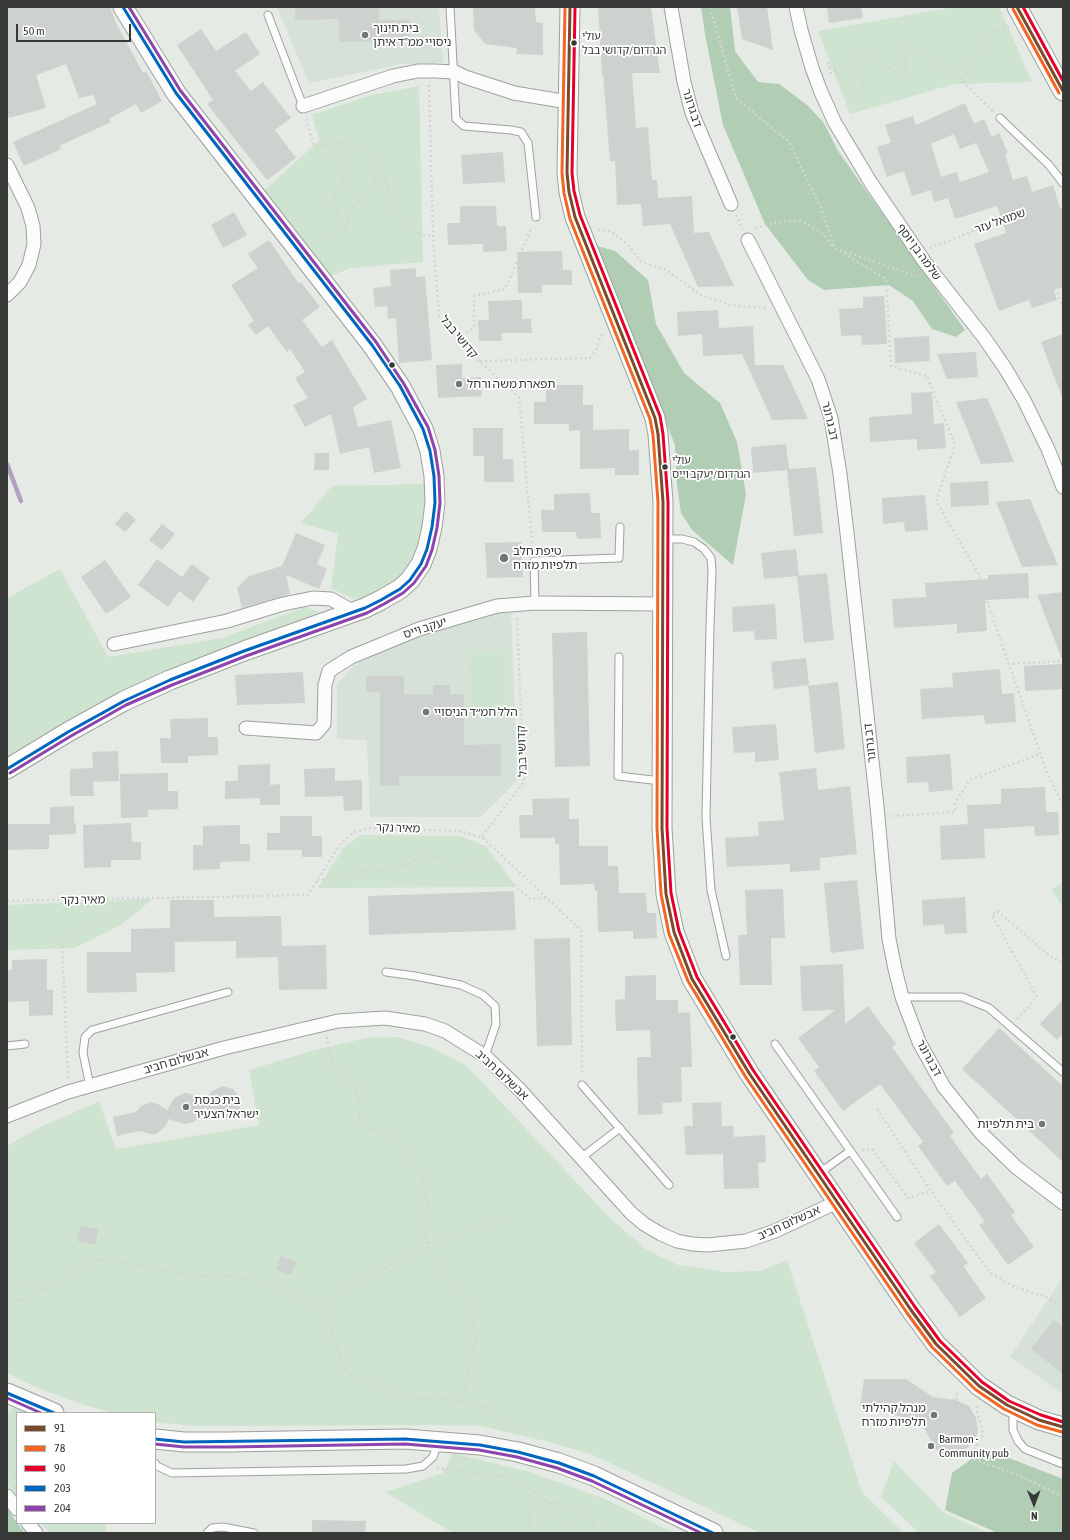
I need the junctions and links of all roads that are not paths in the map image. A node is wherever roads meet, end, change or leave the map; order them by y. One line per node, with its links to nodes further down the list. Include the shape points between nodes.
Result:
1 (123, 7): 24 (street, via 176,93 372,345 400,386 423,429 430,451 435,503 427,549 421,564 400,589)
2 (450, 7): 8 (lane)
3 (570, 7): 10 (street)
4 (671, 7): 15 (street, דב גרונר, via 692,113)
5 (796, 7): 19 (street, שלמה בן יוסף, via 812,68 835,123 918,252 1005,368 1048,449)
6 (1021, 15): 9 (street)
7 (268, 16): 11 (lane)
8 (454, 72): 10 (street, via 514,93); 11 (street, via 418,71 393,76); 16 (lane, via 456,119 464,126 521,132 528,144)
9 (1063, 91)
10 (568, 102): 21 (street, via 569,192 580,229 655,418 663,502)
11 (303, 106)
12 (1000, 118): 14 (lane, via 1049,165)
13 (7, 165): 18 (street, via 28,208 34,244 29,265 20,282)
14 (1063, 183)
15 (731, 204)
16 (536, 217)
17 (746, 236): 33 (street, דב גרונר, via 818,379 834,432 890,939)
18 (7, 295)
19 (1063, 487)
20 (620, 527): 22 (lane, via 619,558 534,561)
21 (663, 539): 23 (street); 30 (lane, via 694,542 711,558 706,816 711,890)
22 (535, 604): 23 (street, יעקב וייס); 27 (street, יעקב וייס, via 497,606 419,629 351,657 329,671 325,685 324,724 316,733)
23 (663, 604): 29 (street)
24 (354, 612): 25 (street, via 331,599 312,598 227,621); 28 (street, via 170,680 124,701)
25 (114, 644)
26 (619, 657): 29 (lane, via 618,776)
27 (246, 728)
28 (7, 769)
29 (662, 781): 45 (street, via 666,894 674,932 684,959 696,985 742,1061)
30 (726, 956)
31 (386, 972): 37 (lane, via 461,985 483,995 495,1006 496,1024)
32 (228, 992): 40 (lane, via 92,1030 85,1037 83,1053)
33 (902, 997): 38 (lane, via 962,997 989,1008); 48 (street, דב גרונר, via 919,1042 944,1087 982,1133 1016,1167)
34 (25, 1044): 36 (lane)
35 (775, 1044): 43 (lane)
36 (7, 1046)
37 (485, 1056): 40 (street, אבשלום חביב, via 445,1031 411,1021 364,1018 326,1024 224,1048); 44 (street, אבשלום חביב, via 520,1090)
38 (1063, 1072)
39 (582, 1085): 42 (lane)
40 (90, 1086): 41 (street, אבשלום חביב)
41 (7, 1116)
42 (620, 1128): 44 (lane); 46 (lane)
43 (850, 1151): 45 (lane); 49 (lane)
44 (581, 1158): 47 (street, אבשלום חביב, via 644,1224 660,1234 692,1244 714,1245 746,1241 775,1231)
45 (818, 1174): 47 (street)
46 (669, 1185)
47 (837, 1202): 51 (street, via 936,1344 979,1386)
48 (1063, 1203)
49 (897, 1217)
50 (7, 1393): 52 (street)
51 (1018, 1411): 53 (street); 57 (lane, via 1013,1418 1013,1430 1018,1441 1025,1449)
52 (52, 1412)
53 (1063, 1427)
54 (156, 1439): 55 (street, via 184,1442 405,1439)
55 (439, 1441): 56 (lane, via 433,1457 423,1466 406,1468 172,1473); 64 (street, via 480,1444 559,1463 594,1476)
56 (156, 1464)
57 (1063, 1464)
58 (7, 1496): 59 (street)
59 (16, 1508)
60 (29, 1524): 61 (street)
61 (36, 1533)
62 (207, 1533): 63 (lane, via 212,1528 223,1527)
63 (254, 1533)
64 (713, 1533)

